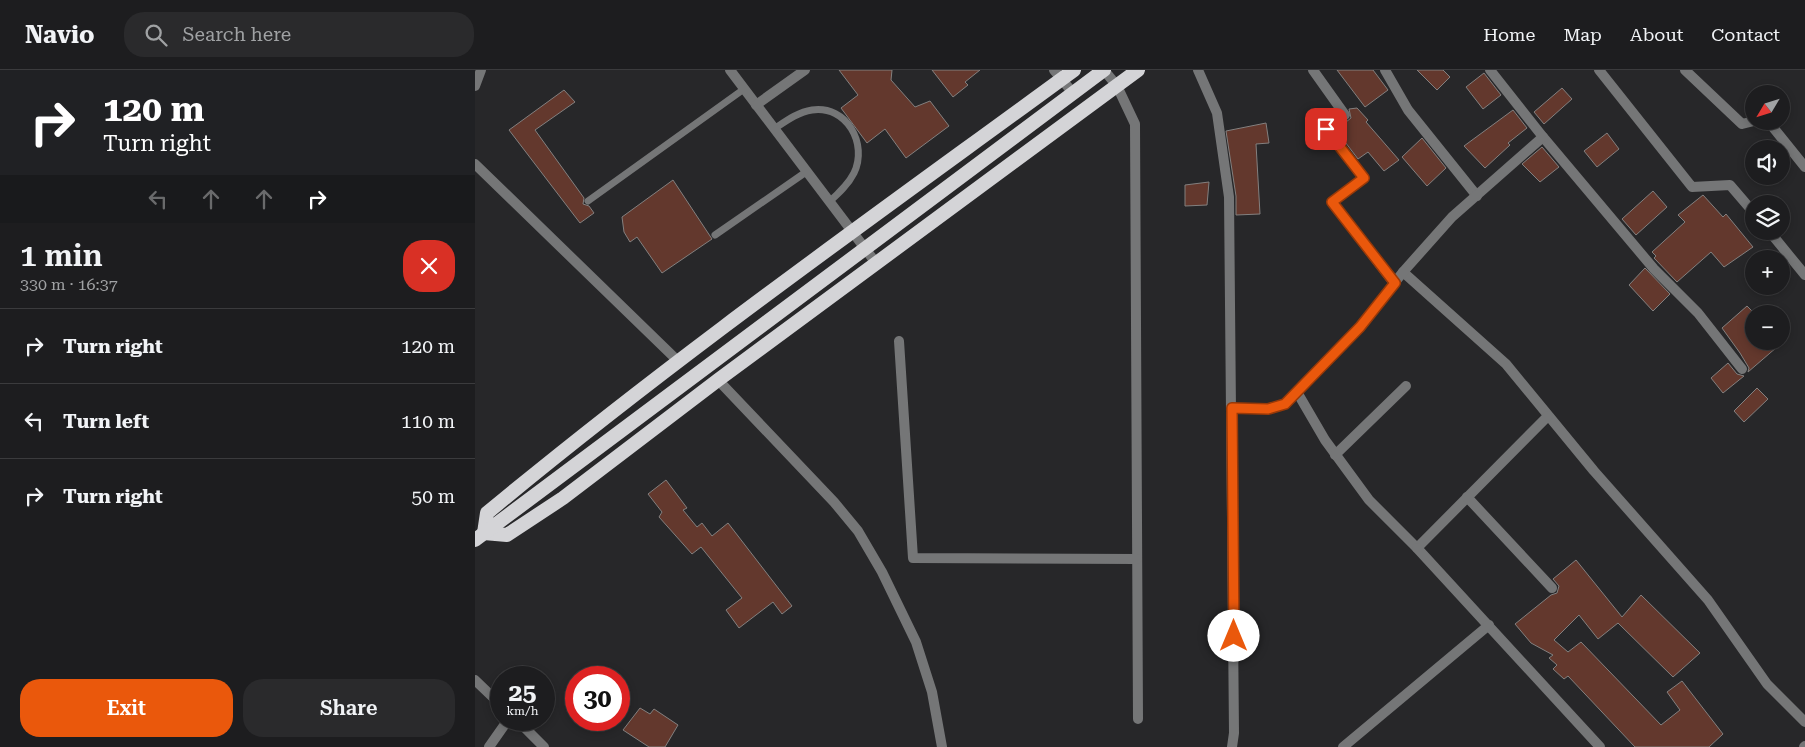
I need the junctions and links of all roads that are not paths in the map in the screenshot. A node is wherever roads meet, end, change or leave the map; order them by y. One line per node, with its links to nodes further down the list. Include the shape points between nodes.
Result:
1 (481, 70): 14 (street)
2 (730, 70): 16 (street)
3 (805, 70): 18 (street)
4 (1073, 70): 13 (highway)
5 (1104, 70): 15 (street); 17 (highway)
6 (1138, 70): 15 (highway)
7 (1198, 70): 46 (street, via 1217,113 1229,197)
8 (1313, 70): 37 (street, via 1345,115 1326,129 1364,178 1332,202)
9 (1385, 70): 26 (street, via 1407,110)
10 (1490, 70): 22 (street)
11 (1599, 70): 29 (street, via 1692,187 1730,185)
12 (1685, 70): 19 (street, via 1742,124)
13 (1058, 74): 17 (street); 30 (highway)
14 (475, 86)
15 (1117, 86): 34 (highway); 52 (street, via 1135,124)
16 (744, 89): 18 (street); 27 (lane)
17 (1073, 93): 33 (highway)
18 (756, 105): 20 (street)
19 (1745, 123)
20 (774, 129): 25 (street); 28 (lane, via 794,116 813,110 835,114 852,128 857,138 859,160 847,185)
21 (1775, 130): 24 (street)
22 (1543, 137): 26 (street); 42 (street, via 1653,269 1698,312)
23 (475, 164): 40 (street)
24 (1805, 167)
25 (806, 172): 28 (street); 31 (lane)
26 (1477, 196): 35 (street, via 1452,217)
27 (588, 201)
28 (829, 202): 30 (street)
29 (1745, 202)
30 (851, 233): 33 (street); 39 (highway)
31 (715, 235)
32 (1776, 240): 36 (street)
33 (865, 249): 34 (street); 41 (highway)
34 (876, 263): 43 (highway)
35 (1403, 272): 37 (street); 47 (street, via 1506,364)
36 (1805, 275)
37 (1395, 283): 45 (street, via 1360,327)
38 (899, 341): 52 (street, via 913,558)
39 (694, 350): 40 (highway); 41 (highway)
40 (679, 362): 50 (highway, via 487,512)
41 (707, 367): 43 (highway); 50 (highway)
42 (1742, 369)
43 (717, 380): 50 (highway, via 563,498 507,536); 63 (street, via 858,531 916,642 932,692)
44 (1406, 386): 48 (street)
45 (1297, 392): 46 (street, via 1285,404 1268,409); 48 (street)
46 (1232, 408): 64 (street)
47 (1548, 416): 49 (street); 58 (street, via 1708,600 1767,684)
48 (1335, 455): 51 (street, via 1369,500)
49 (1467, 497): 51 (street); 53 (street)
50 (479, 537)
51 (1417, 548): 54 (street)
52 (1137, 559): 57 (street)
53 (1552, 588)
54 (1489, 624): 65 (street); 66 (street)
55 (475, 680): 56 (street)
56 (490, 694)
57 (1138, 719)
58 (1805, 722)
59 (500, 731): 61 (street)
60 (528, 731): 62 (street)
61 (489, 747)
62 (544, 747)
63 (942, 747)
64 (1232, 747)
65 (1343, 747)
66 (1600, 747)

